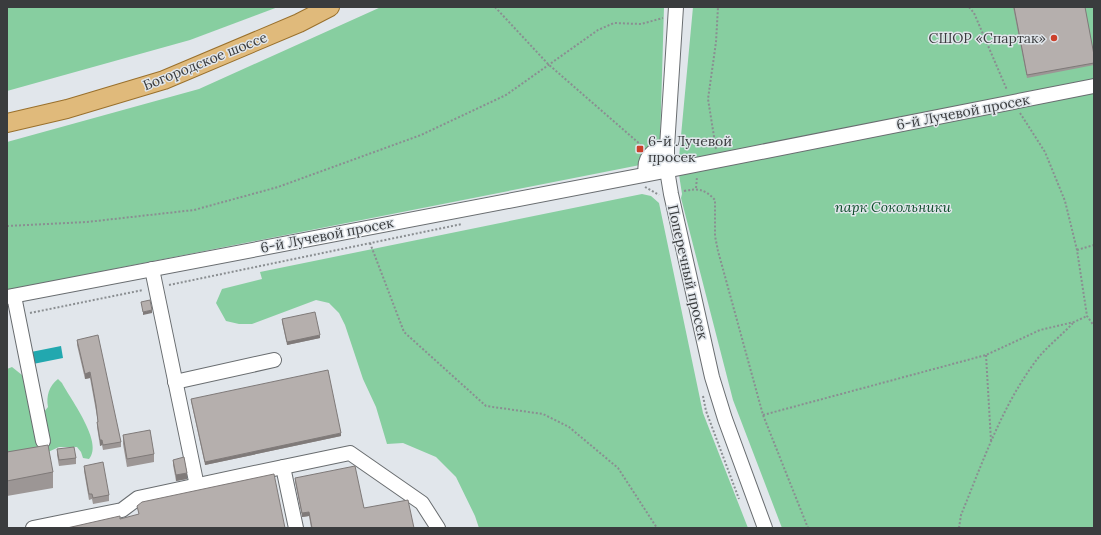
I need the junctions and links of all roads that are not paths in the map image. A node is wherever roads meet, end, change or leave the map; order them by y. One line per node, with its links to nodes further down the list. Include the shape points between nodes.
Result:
1 (330, 7): 4 (main road, Богородское шоссе, via 164,80 67,109)
2 (676, 7): 5 (street, Поперечный просек)
3 (1094, 86): 6 (street, 6-й Лучевой просек, via 1016,107)
4 (7, 123)
5 (667, 147): 6 (street, Поперечный просек); 7 (street, via 650,153 644,165)
6 (667, 170): 7 (street, 6-й Лучевой просек); 18 (street, Поперечный просек, via 712,377)
7 (645, 181): 8 (street, 6-й Лучевой просек)
8 (152, 269): 9 (street, 6-й Лучевой просек); 11 (street)
9 (11, 297): 12 (street, via 18,315)
10 (274, 360): 11 (street)
11 (175, 382): 14 (street)
12 (43, 441)
13 (283, 468): 14 (street); 16 (street); 17 (street, via 350,453 422,503)
14 (197, 486): 15 (street, via 138,498 122,510)
15 (33, 528)
16 (296, 528)
17 (438, 528)
18 (765, 528)

